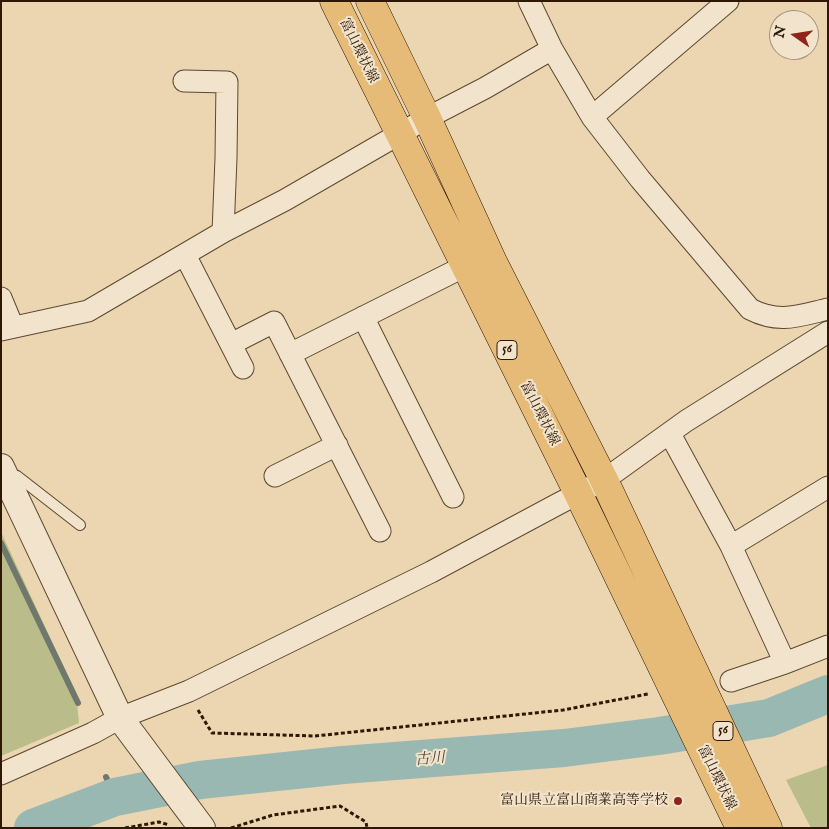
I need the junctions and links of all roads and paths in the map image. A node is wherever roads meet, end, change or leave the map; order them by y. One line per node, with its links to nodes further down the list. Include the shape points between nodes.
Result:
1 (334, 1): 9 (main road, 富山環状線 / 56)
2 (370, 1): 8 (main road, 富山環状線 / 56)
3 (529, 1): 5 (street)
4 (728, 1): 7 (street)
5 (552, 49): 7 (street); 8 (street)
6 (184, 80): 10 (street, via 227,82)
7 (592, 117): 14 (street, via 750,309 783,319)
8 (427, 118): 9 (street); 25 (main road, 富山環状線 / 56, via 493,262)
9 (399, 135): 10 (street); 12 (main road, 富山環状線 / 56)
10 (222, 232): 11 (street)
11 (185, 256): 16 (street, via 88,311); 18 (street)
12 (465, 266): 15 (street); 27 (main road, 富山環状線 / 56)
13 (1, 298): 16 (street)
14 (828, 309)
15 (363, 317): 19 (street); 28 (street)
16 (7, 329)
17 (828, 332): 21 (street)
18 (231, 344): 19 (street, via 274,322); 20 (street)
19 (290, 354): 22 (street)
20 (243, 368)
21 (670, 434): 25 (street); 31 (street)
22 (337, 446): 24 (street); 30 (street)
23 (5, 474): 29 (lane, via 17,476); 37 (street)
24 (275, 476)
25 (604, 480): 27 (street); 45 (main road, 富山環状線 / 56)
26 (828, 487): 31 (street)
27 (578, 493): 35 (main road, 富山環状線 / 56); 37 (street, via 431,572 189,691)
28 (453, 497)
29 (80, 525)
30 (380, 531)
31 (731, 546): 33 (street)
32 (828, 646): 33 (street)
33 (785, 663): 34 (street)
34 (731, 680)
35 (665, 696): 36 (path, via 315,736 212,733); 44 (main road, 富山環状線 / 56, via 712,770)
36 (194, 703)
37 (127, 728): 38 (street, via 93,734); 41 (street)
38 (1, 774)
39 (174, 826): 40 (path, via 158,822)
40 (125, 828)
41 (202, 828)
42 (231, 828): 43 (path, via 273,814 340,806 366,822)
43 (367, 828)
44 (740, 828)
45 (768, 828)

